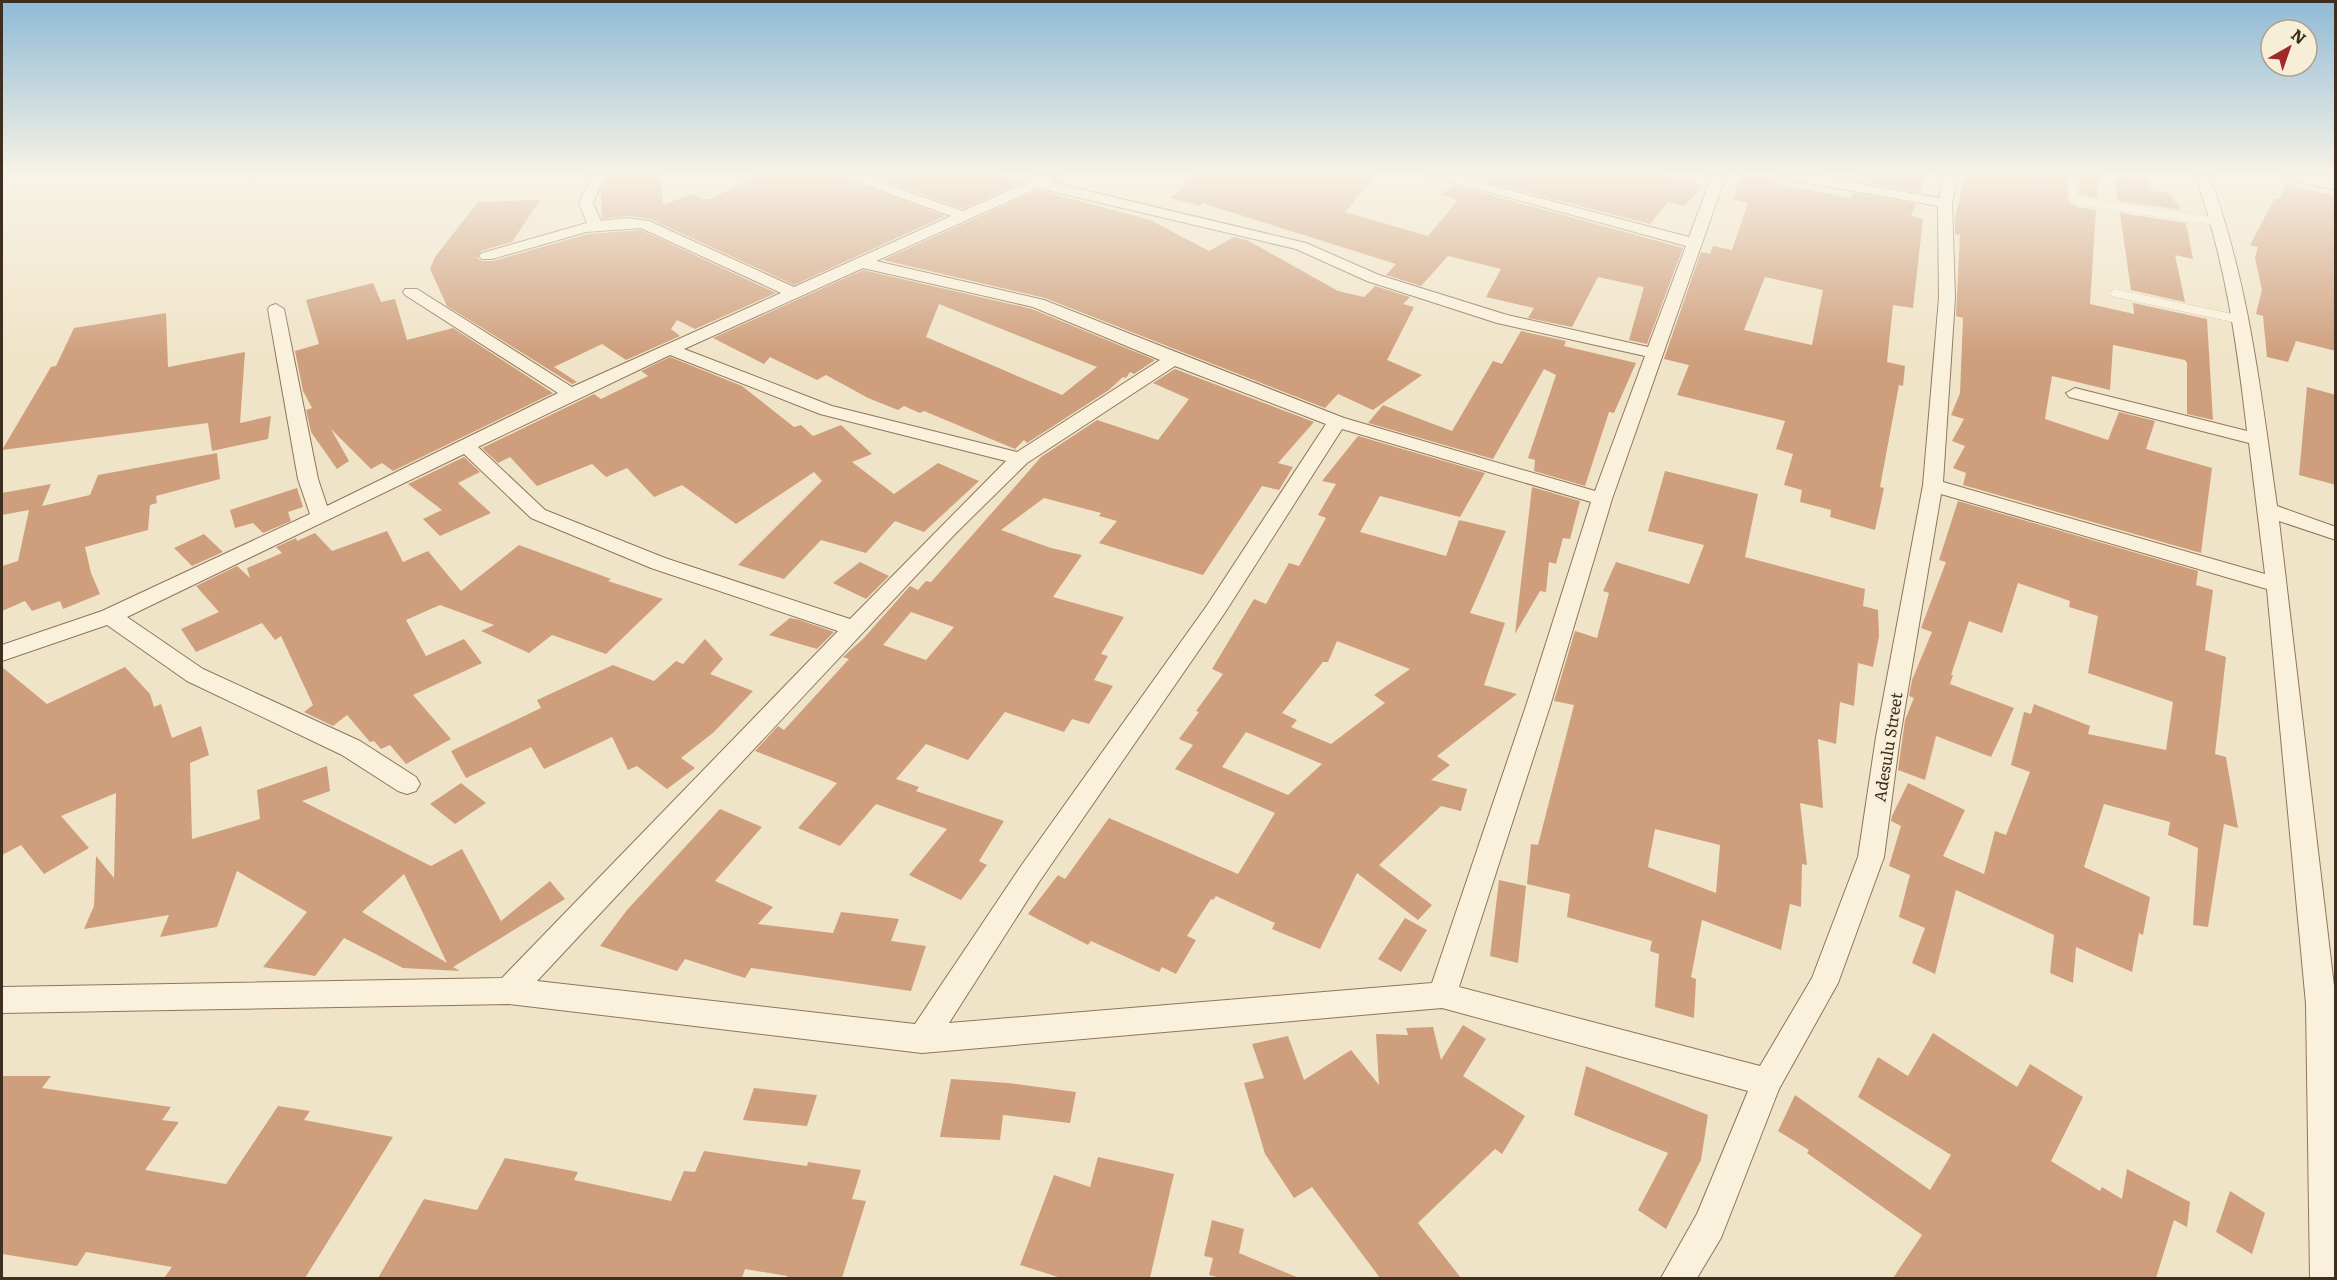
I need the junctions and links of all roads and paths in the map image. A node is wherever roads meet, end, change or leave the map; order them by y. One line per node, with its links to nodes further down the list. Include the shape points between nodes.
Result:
1 (564, 235): 10 (street)
2 (667, 235): 13 (street)
3 (921, 235): 11 (street)
4 (1254, 235): 18 (street, via 1302,246 1373,278 1503,319)
5 (1661, 235): 9 (street)
6 (1696, 235): 9 (street)
7 (1946, 235): 26 (street, Adesulu Street, via 1947,298)
8 (2222, 235): 16 (street)
9 (1693, 243): 18 (street)
10 (487, 256)
11 (860, 261): 13 (street); 19 (street, via 1038,303)
12 (411, 292): 21 (street)
13 (792, 292): 17 (street)
14 (2115, 293): 16 (lane)
15 (276, 309): 29 (street, via 308,479)
16 (2242, 320): 23 (street)
17 (669, 350): 21 (street); 25 (street, via 826,410)
18 (1654, 353): 27 (street)
19 (1173, 360): 22 (street); 25 (street)
20 (2075, 393): 23 (street)
21 (571, 394): 24 (street)
22 (1337, 422): 27 (street); 40 (street, via 1216,609 1030,874)
23 (2257, 439): 28 (street)
24 (465, 445): 29 (street); 33 (street, via 538,514 658,563)
25 (1020, 459): 33 (street)
26 (1933, 485): 31 (street); 41 (street, Adesulu Street, via 1871,857 1824,983)
27 (1602, 499): 37 (street)
28 (2268, 510): 30 (street); 31 (street)
29 (321, 517): 32 (street)
30 (2336, 534)
31 (2277, 585): 39 (street)
32 (110, 616): 34 (street); 35 (street, via 195,675 351,748)
33 (854, 628): 36 (street)
34 (2, 652)
35 (407, 784)
36 (509, 991): 38 (street); 40 (street)
37 (1442, 994): 40 (street); 41 (street)
38 (2, 1000)
39 (2328, 1004): 43 (street)
40 (922, 1039)
41 (1767, 1082): 42 (street, Adesulu Street, via 1709,1226)
42 (1678, 1278)
43 (2327, 1278)

